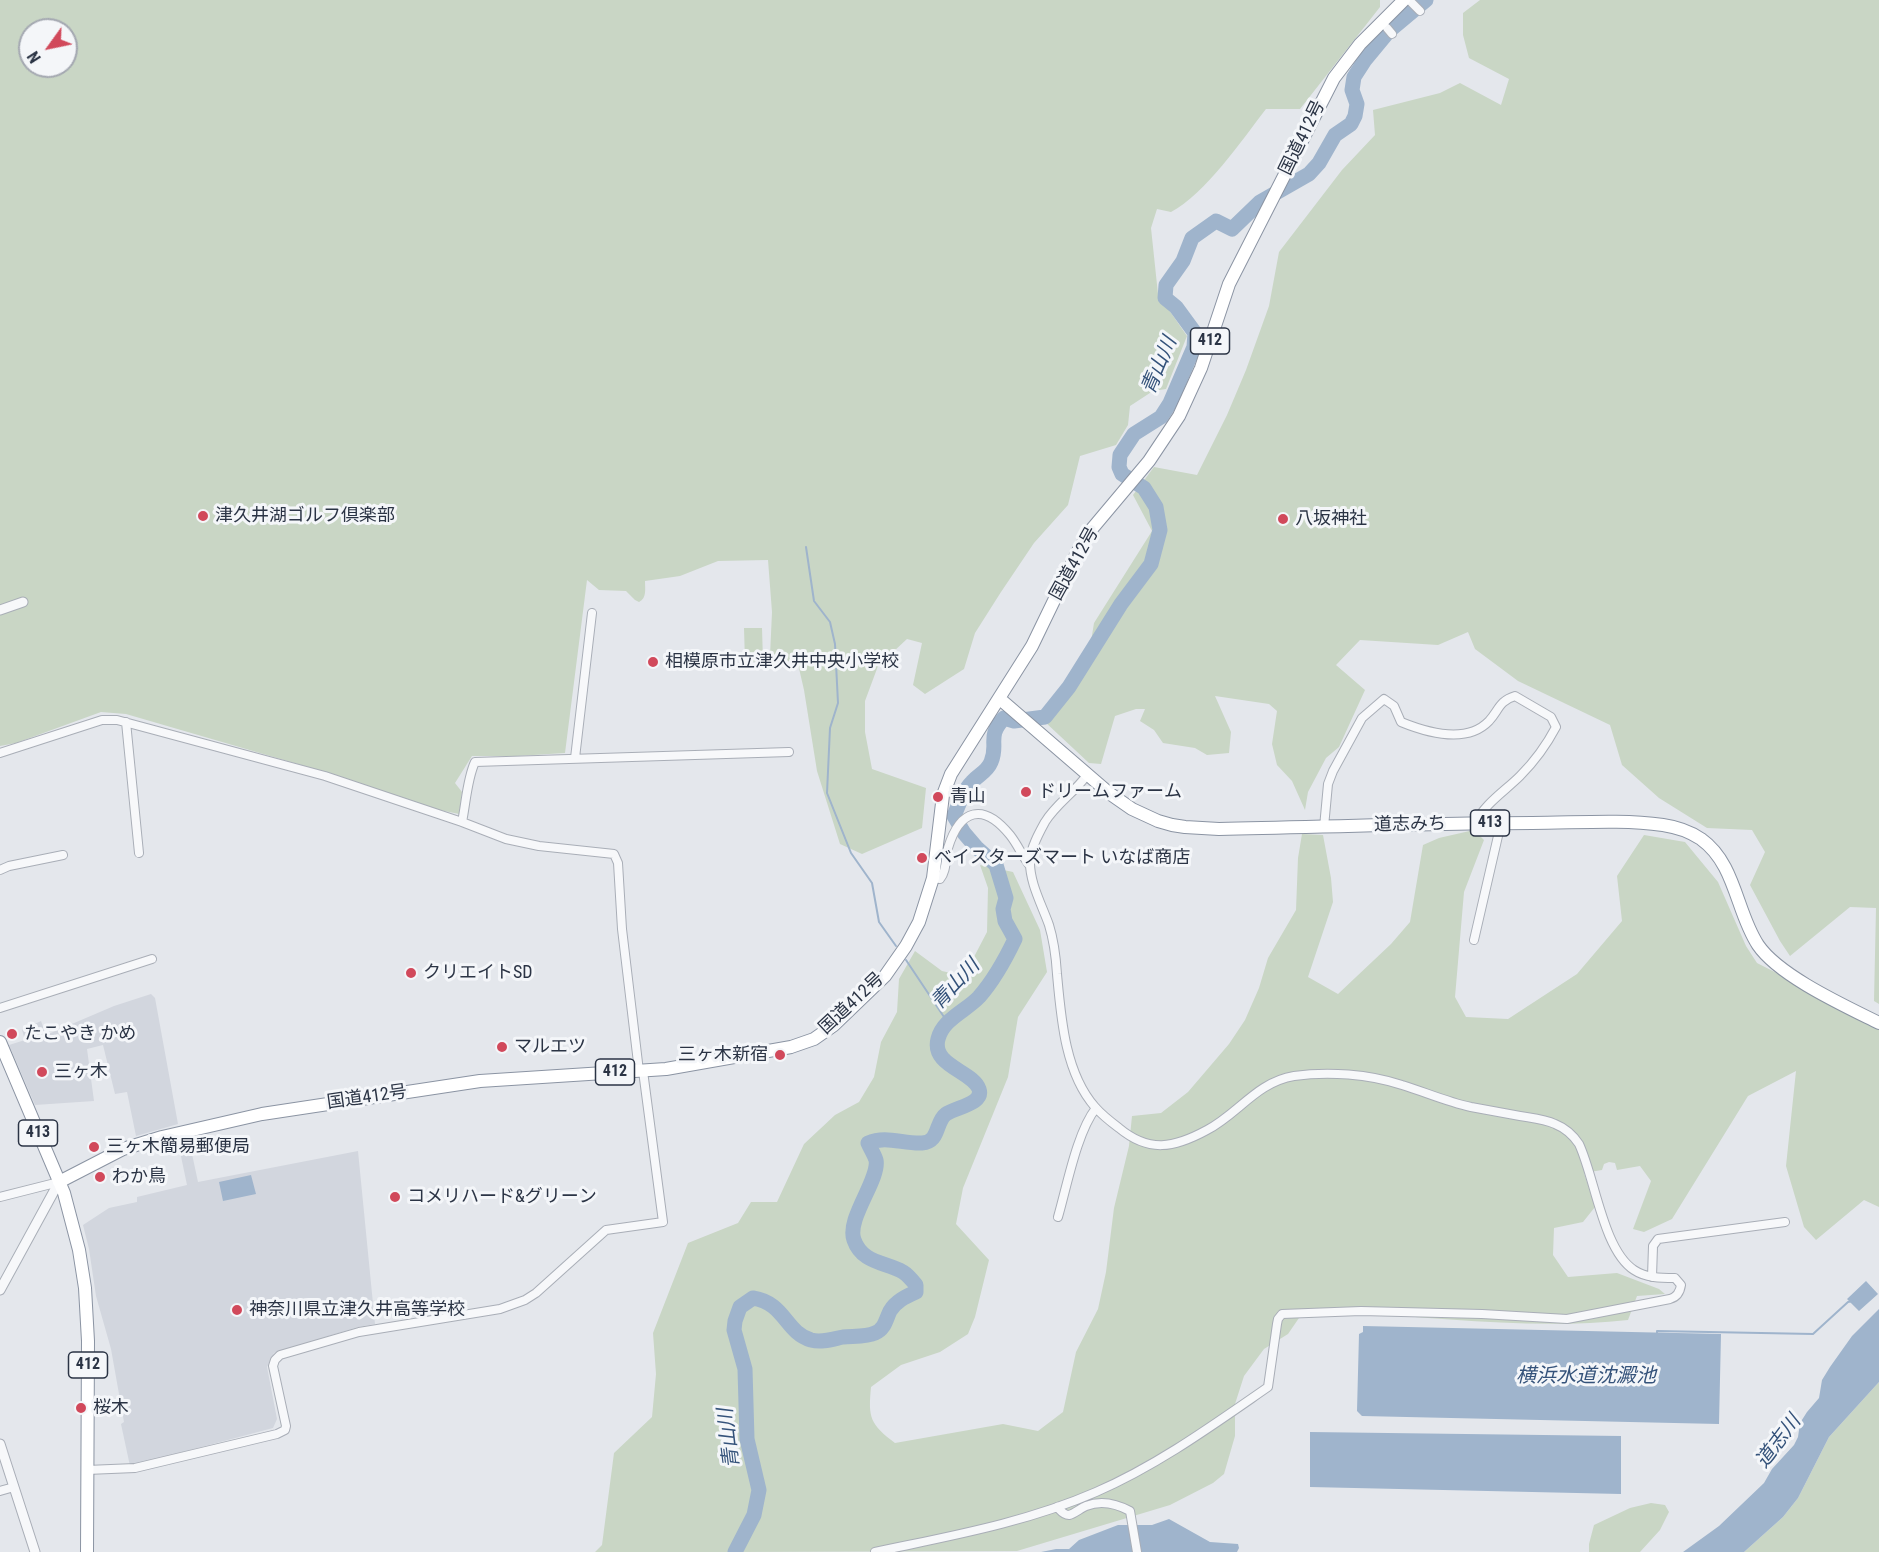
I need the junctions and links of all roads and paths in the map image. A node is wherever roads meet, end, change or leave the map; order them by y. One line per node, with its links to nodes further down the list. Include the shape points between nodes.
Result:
1 (1408, 0): 2 (street); 6 (highway, 国道412号 / 412, via 1360,44 1334,78 1229,284 1202,368 1179,416 1155,453 1091,530 1032,646)
2 (1420, 11)
3 (23, 602): 4 (street)
4 (0, 610)
5 (592, 613): 10 (street)
6 (1000, 699): 11 (highway, 道志みち / 413); 20 (highway, 国道412号 / 412, via 967,745 943,795)
7 (126, 722): 9 (street, via 102,720); 12 (street, via 325,776); 16 (street)
8 (789, 752): 10 (street)
9 (0, 753)
10 (575, 758): 12 (street, via 475,762)
11 (1087, 775): 15 (highway, 道志みち / 413, via 1132,809 1172,825); 18 (street, via 1045,822)
12 (462, 822): 26 (street, via 506,839 539,846 614,854)
13 (1501, 823): 14 (highway, 道志みち / 413); 21 (street); 24 (highway, 道志みち / 413, via 1661,825 1690,832 1703,840 1722,862 1752,935 1765,954 1792,976)
14 (1475, 824): 15 (highway, 道志みち / 413); 15 (street, via 1479,814 1522,774 1556,727 1551,717 1515,696 1505,699 1479,729 1456,735 1401,722 1394,706 1384,699 1362,718 1333,771)
15 (1324, 827)
16 (139, 853)
17 (63, 855): 19 (street)
18 (1030, 866): 20 (street, via 1007,832 991,819 974,813 961,821 943,874 940,879); 27 (street, via 1052,938 1060,1009 1073,1065 1080,1085)
19 (0, 870)
20 (933, 878): 26 (highway, 国道412号 / 412, via 919,922 885,976 814,1039 791,1047)
21 (1474, 940)
22 (152, 959): 23 (street)
23 (0, 1008)
24 (1879, 1023)
25 (0, 1042): 28 (highway, 413)
26 (641, 1071): 28 (highway, 国道412号 / 412, via 480,1081 262,1114 123,1149); 35 (street, via 663,1222 606,1230 536,1293 500,1310 359,1332 280,1354 273,1366 286,1426 277,1434 135,1468)
27 (1096, 1108): 30 (street, via 1088,1121); 32 (street, via 1134,1139 1158,1146 1174,1144 1218,1124 1260,1088 1280,1079 1348,1075 1401,1085 1458,1104 1548,1121 1579,1144 1617,1252 1636,1271)
28 (59, 1182): 29 (street); 33 (street); 35 (highway, 412, via 68,1204 85,1288)
29 (0, 1197)
30 (1058, 1217)
31 (1785, 1222): 32 (street, via 1658,1239 1653,1246)
32 (1652, 1277): 38 (street, via 1679,1281 1677,1296 1567,1319 1361,1311 1282,1314 1277,1324 1268,1387 1162,1456 1098,1491)
33 (0, 1290)
34 (0, 1444): 36 (street)
35 (87, 1470): 40 (highway, 412)
36 (14, 1487): 37 (street); 39 (street)
37 (0, 1491)
38 (1057, 1507): 41 (street, via 991,1528); 42 (street, via 1070,1515 1091,1505 1108,1504 1130,1511)
39 (35, 1552)
40 (87, 1552)
41 (876, 1552)
42 (1137, 1552)

